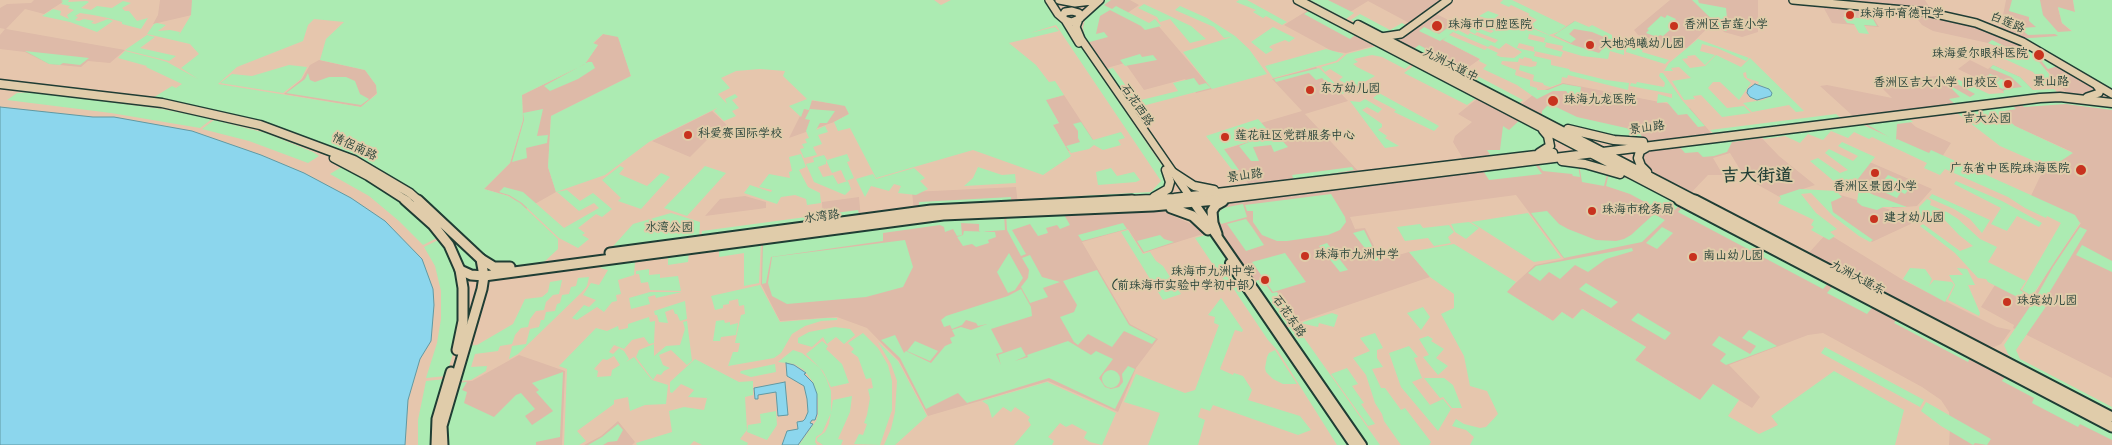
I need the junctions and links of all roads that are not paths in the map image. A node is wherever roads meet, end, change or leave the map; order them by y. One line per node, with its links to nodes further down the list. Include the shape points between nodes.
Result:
1 (1049, 0): 13 (main road, 石花西路)
2 (1055, 0): 11 (main road)
3 (1060, 0): 4 (main road, via 1075,3)
4 (1093, 0): 11 (main road)
5 (1100, 0): 10 (main road)
6 (1298, 0): 23 (main road, 九洲大道中)
7 (1310, 0): 15 (main road, 九洲大道中)
8 (1448, 0): 14 (main road)
9 (1793, 0): 18 (main road, 白莲路, via 1952,16 2000,31)
10 (1090, 8): 12 (main road); 16 (main road, via 1082,27)
11 (1072, 11): 12 (main road, via 1079,13); 13 (main road, via 1064,13)
12 (1080, 18): 13 (main road, via 1072,22); 16 (main road, 石花西路, via 1077,30)
13 (1063, 19): 27 (main road, 石花西路)
14 (1400, 34): 15 (main road); 17 (main road)
15 (1381, 37): 17 (main road, 九洲大道中)
16 (1085, 45): 27 (main road, 石花西路)
17 (1403, 48): 23 (main road, 九洲大道中)
18 (2096, 84): 20 (main road, 白莲路); 21 (main road, via 2099,93)
19 (0, 86): 37 (main road, 情侣南路, via 162,103 281,131 354,160 386,178 410,193); 38 (main road, 情侣南路, via 183,111 291,139 338,159 402,198 433,225)
20 (2112, 93)
21 (2087, 96): 22 (main road, 景山路); 24 (main road, 景山路, via 2032,94)
22 (2112, 101): 24 (main road, 景山路, via 2040,98)
23 (1538, 122): 24 (main road, via 1606,139); 25 (main road, 九洲大道中); 25 (main road, 九洲大道中); 26 (main road, via 1548,136 1550,146)
24 (1649, 144): 25 (main road, 景山路); 28 (main road, via 1640,151 1639,162)
25 (1593, 151): 26 (main road, 景山路); 28 (main road, 九洲大道东)
26 (1532, 159): 28 (main road, via 1585,164); 29 (main road, 景山路, via 1292,182); 30 (main road, 景山路)
27 (1170, 171): 29 (main road, via 1201,188); 31 (main road, via 1168,189 1161,195); 32 (main road, 石花西路)
28 (1656, 183): 45 (main road, 九洲大道东); 46 (main road, 九洲大道东)
29 (1236, 191): 32 (main road, 景山路)
30 (1228, 199): 32 (main road, 景山路); 36 (main road, via 1212,209)
31 (1144, 200): 32 (main road, 水湾路); 34 (main road, 水湾路, via 931,210)
32 (1190, 200): 33 (main road, 水湾路); 35 (main road, 石花东路); 36 (main road, 石花东路)
33 (1153, 206): 34 (main road, 水湾路, via 944,215); 35 (main road, via 1186,212)
34 (827, 227): 41 (main road, 水湾路)
35 (1208, 230): 49 (main road, 石花东路)
36 (1217, 234): 50 (main road, 石花东路)
37 (461, 240): 38 (main road, via 454,240); 39 (main road, 情侣南路)
38 (449, 245): 40 (main road, 情侣南路)
39 (482, 260): 41 (main road, 水湾路); 42 (main road)
40 (460, 270): 42 (main road); 43 (main road, 情侣南路)
41 (506, 270): 42 (main road); 44 (main road)
42 (482, 275): 43 (main road); 44 (main road)
43 (463, 288): 47 (main road, 情侣南路, via 460,342 437,419)
44 (482, 289): 48 (main road, via 442,426)
45 (2112, 417)
46 (2112, 427)
47 (436, 445)
48 (443, 445)
49 (1354, 445)
50 (1362, 445)

